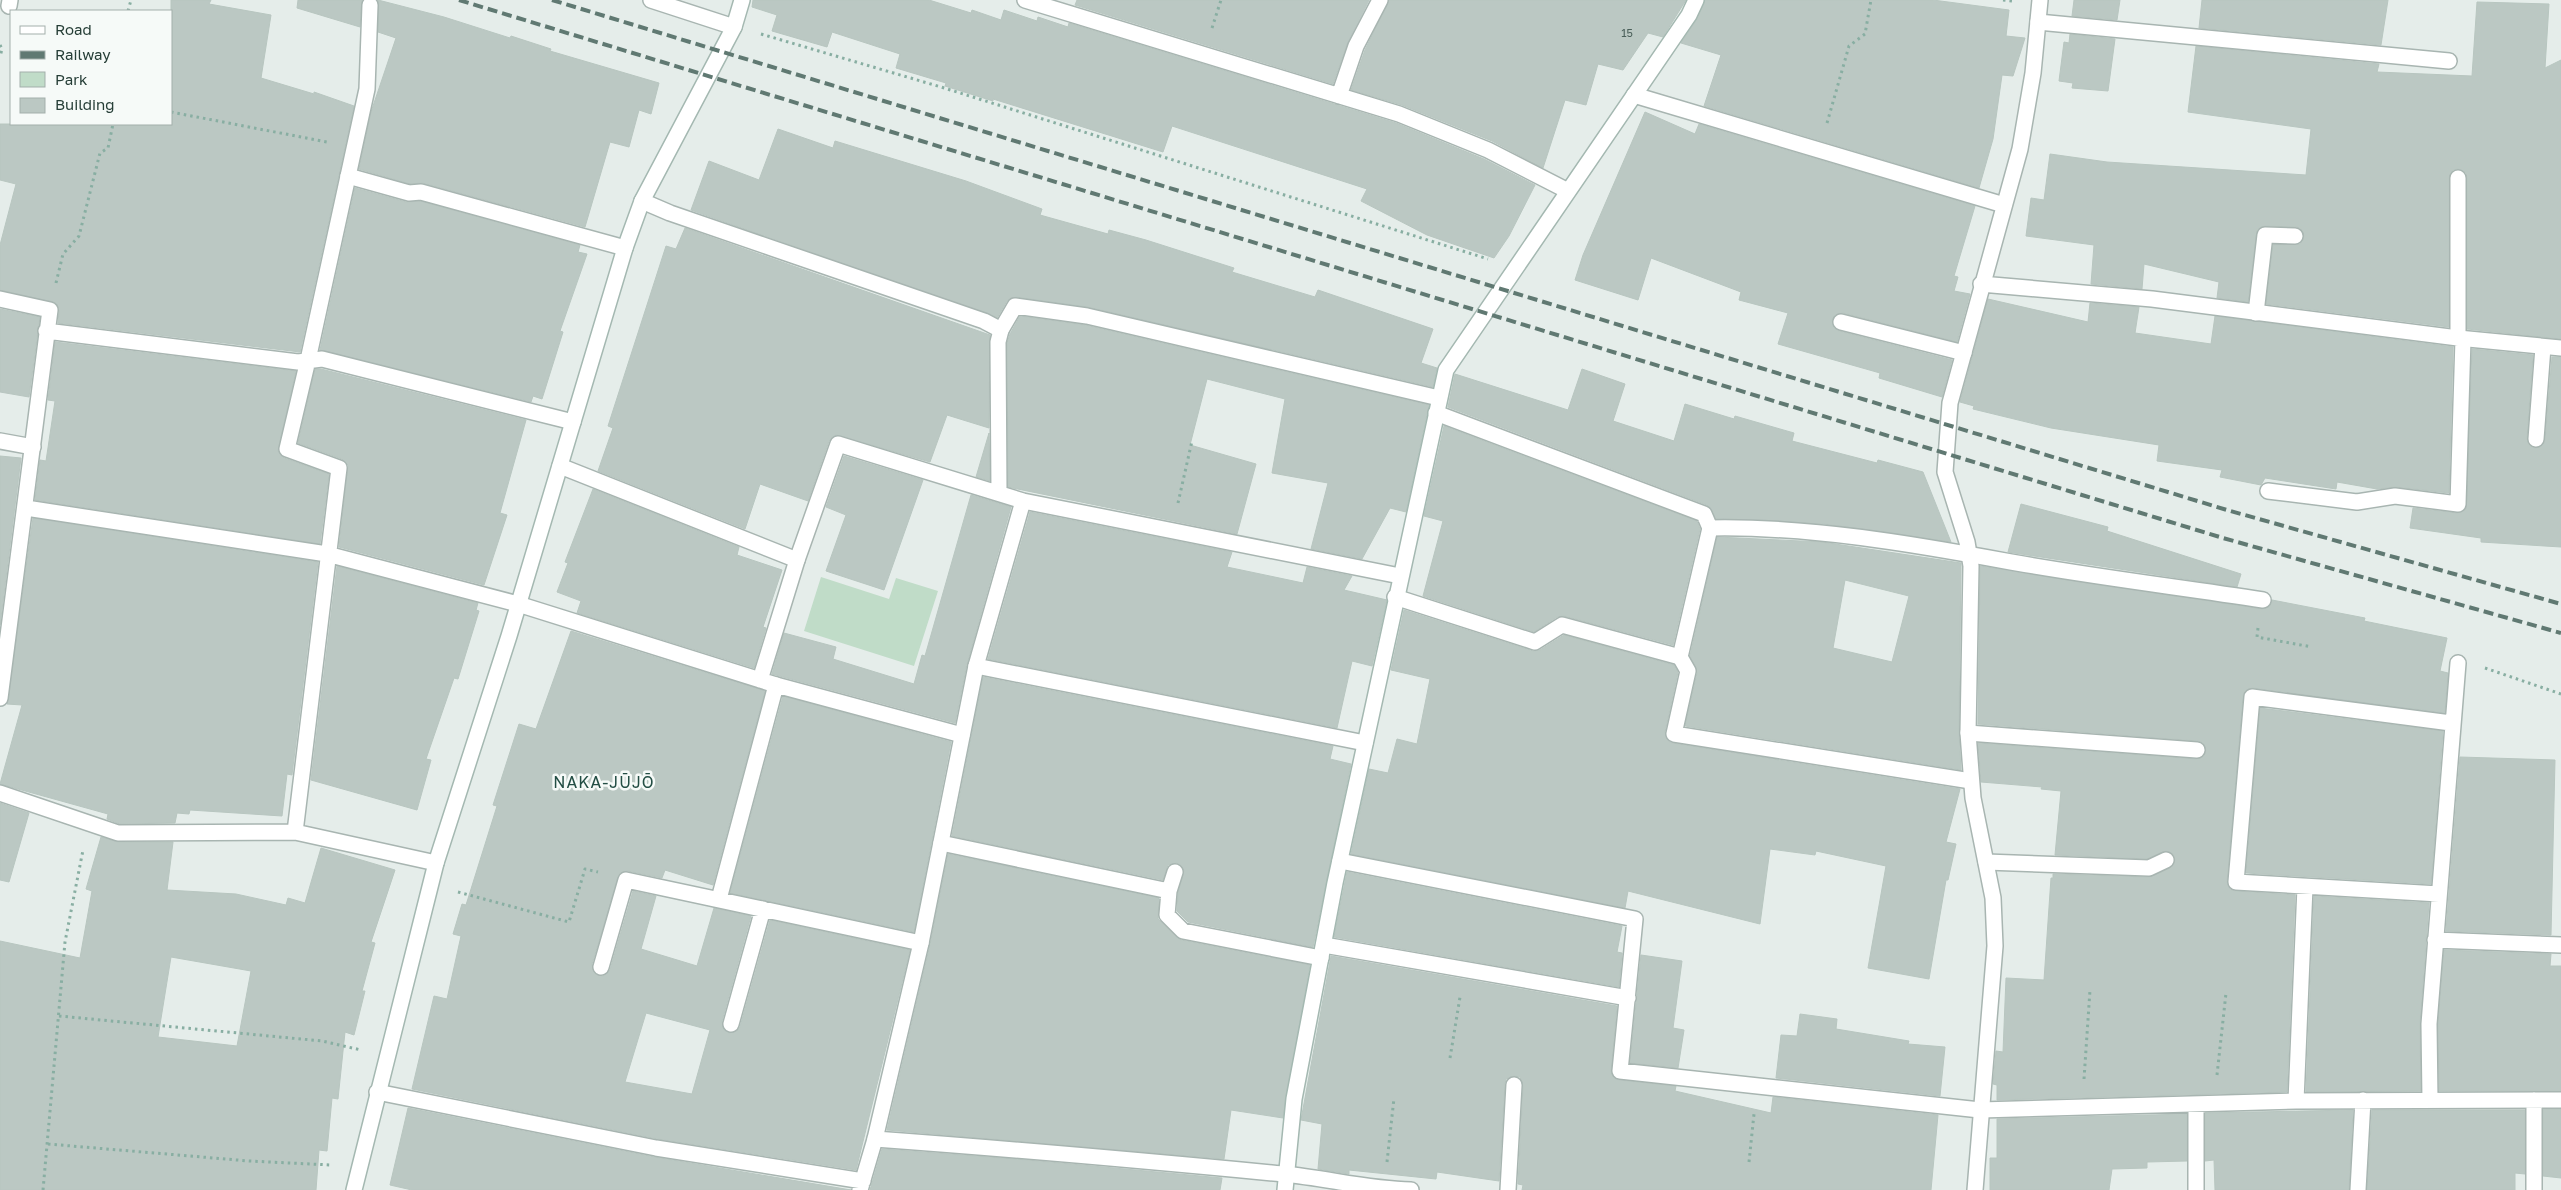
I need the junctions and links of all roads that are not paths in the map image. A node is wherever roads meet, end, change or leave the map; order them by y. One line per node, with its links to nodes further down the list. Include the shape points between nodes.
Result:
1 (652, 0): 9 (street)
2 (742, 0): 9 (street)
3 (1025, 0): 12 (street)
4 (1380, 0): 12 (street, via 1356,46)
5 (1696, 0): 11 (street)
6 (2040, 0): 8 (street)
7 (370, 5): 13 (street, via 367,89)
8 (2038, 22): 10 (street); 17 (street, via 2020,149)
9 (734, 26): 16 (street)
10 (2449, 61)
11 (1634, 95): 15 (street); 17 (street)
12 (1339, 96): 15 (street, via 1399,114 1479,146)
13 (348, 176): 19 (street, via 409,193 422,192); 30 (street)
14 (2458, 178): 26 (street)
15 (1568, 191): 31 (street, via 1446,370)
16 (642, 201): 19 (street); 24 (street, via 984,320)
17 (2004, 205): 20 (street)
18 (2295, 236): 22 (street, via 2265,235)
19 (625, 248): 32 (street)
20 (1981, 284): 22 (street); 29 (street)
21 (0, 298): 25 (street, via 50,310)
22 (2256, 312): 26 (street)
23 (1841, 322): 29 (street)
24 (1001, 330): 31 (street, via 1015,306 1087,316); 38 (street, via 998,342)
25 (46, 331): 30 (street, via 298,362); 35 (street)
26 (2461, 339): 27 (street); 37 (street, via 2458,504 2395,496 2357,502)
27 (2543, 347): 28 (street); 33 (street)
28 (2561, 348)
29 (1964, 353): 42 (street, via 1950,403 1945,472)
30 (308, 360): 32 (street, via 322,358); 43 (street, via 286,449 339,468)
31 (1437, 406): 41 (street, via 1704,514); 45 (street)
32 (573, 422): 36 (street)
33 (2536, 439)
34 (0, 441): 35 (street)
35 (33, 446): 40 (street)
36 (560, 466): 44 (street); 48 (street)
37 (2268, 491)
38 (999, 492): 39 (street); 44 (street, via 838,444)
39 (1023, 501): 45 (street); 51 (street)
40 (26, 508): 43 (street); 54 (street)
41 (1710, 528): 42 (street, via 1744,527 1835,535); 49 (street)
42 (1970, 553): 47 (street); 56 (street)
43 (327, 554): 48 (street); 62 (street)
44 (798, 560): 52 (street)
45 (1400, 576): 46 (street)
46 (1395, 597): 49 (street, via 1535,642 1562,625); 58 (street)
47 (2263, 600)
48 (518, 604): 52 (street); 67 (street)
49 (1680, 657): 60 (street, via 1688,671 1674,734)
50 (2458, 663): 55 (street)
51 (976, 666): 57 (street); 58 (street)
52 (760, 680): 53 (street)
53 (776, 685): 57 (street); 72 (street)
54 (0, 698)
55 (2451, 723): 69 (street, via 2252,696 2236,882); 71 (street)
56 (1968, 733): 59 (street); 60 (street)
57 (962, 735): 63 (street)
58 (1365, 743): 65 (street)
59 (2197, 750)
60 (1971, 781): 66 (street)
61 (0, 793): 62 (street, via 118,833)
62 (295, 832): 67 (street)
63 (941, 843): 70 (street); 75 (street)
64 (2166, 860): 66 (street, via 2149,868)
65 (1340, 861): 77 (street); 79 (street, via 1636,919)
66 (1986, 862): 89 (street, via 1993,898 1996,946)
67 (436, 863): 82 (street)
68 (1175, 872): 70 (street)
69 (2305, 887): 71 (street); 87 (street)
70 (1169, 891): 77 (street, via 1167,915 1183,930)
71 (2439, 894): 74 (street)
72 (719, 899): 73 (street); 78 (street, via 626,880)
73 (763, 909): 75 (street); 80 (street)
74 (2435, 940): 76 (street); 84 (street, via 2429,1024)
75 (921, 943): 90 (street)
76 (2561, 945)
77 (1322, 951): 79 (street, via 1464,969); 91 (street, via 1294,1099)
78 (602, 967)
79 (1628, 998): 89 (street, via 1620,1071)
80 (731, 1024)
81 (1514, 1085): 97 (street)
82 (378, 1092): 92 (street, via 656,1148); 93 (street)
83 (2363, 1100): 84 (street); 87 (street); 100 (street)
84 (2430, 1100): 85 (street)
85 (2534, 1100): 86 (street); 101 (street)
86 (2561, 1100)
87 (2296, 1101): 88 (street)
88 (2196, 1104): 89 (street); 99 (street)
89 (1980, 1110): 98 (street)
90 (875, 1139): 91 (street, via 1128,1158); 92 (street)
91 (1286, 1174): 94 (street); 95 (street)
92 (862, 1185)
93 (354, 1190)
94 (1285, 1190)
95 (1384, 1190): 96 (street)
96 (1411, 1190)
97 (1508, 1190)
98 (1975, 1190)
99 (2196, 1190)
100 (2358, 1190)
101 (2534, 1190)

